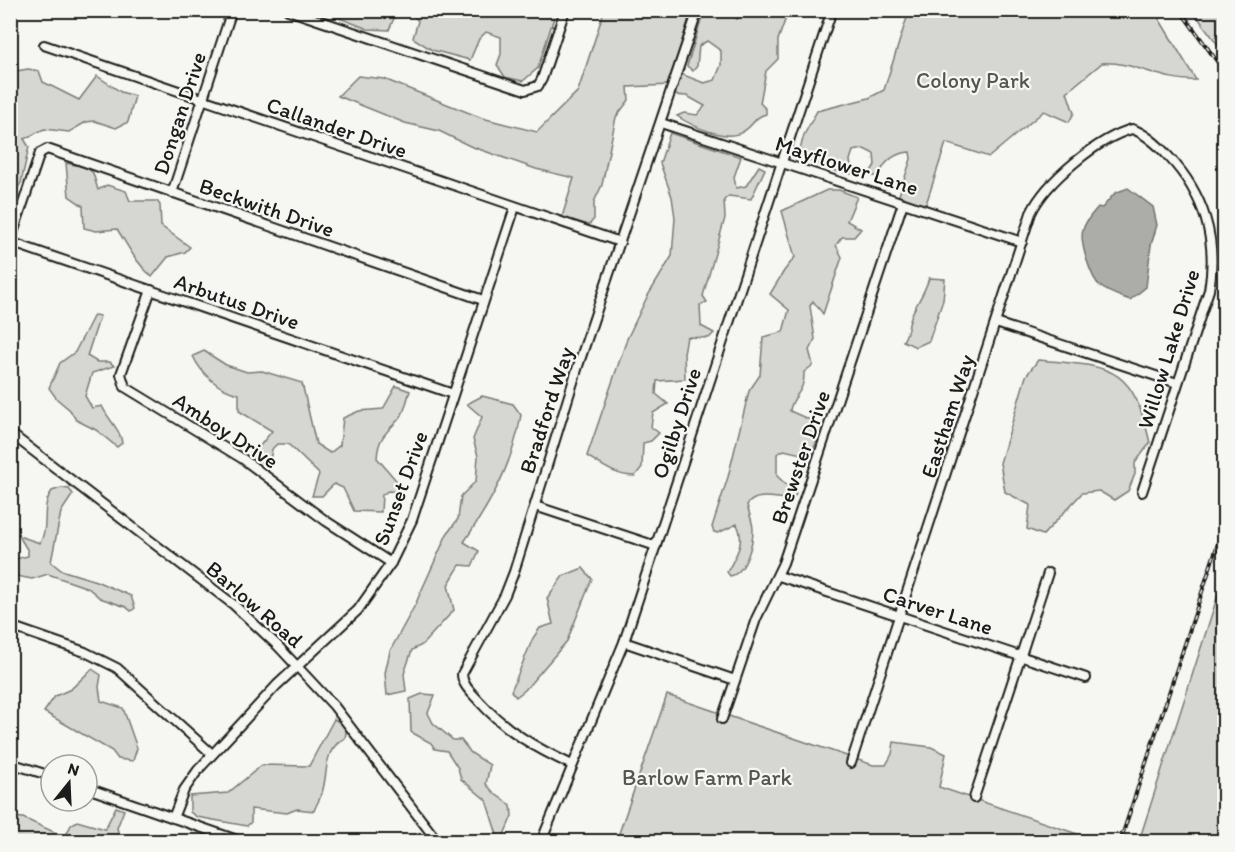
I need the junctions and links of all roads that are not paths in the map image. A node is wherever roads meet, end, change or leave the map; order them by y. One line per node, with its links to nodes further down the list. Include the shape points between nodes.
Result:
1 (232, 10): 7 (street, Dongan Drive)
2 (288, 10): 3 (street, via 525,90 538,86 542,79)
3 (565, 10)
4 (698, 10): 8 (street, Bradford Way)
5 (832, 10): 10 (street, Ogilby Drive)
6 (44, 45): 7 (street, Callander Drive)
7 (201, 99): 11 (street, Dongan Drive); 13 (street, Callander Drive)
8 (661, 123): 10 (street, Mayflower Lane); 15 (street, Bradford Way)
9 (1138, 131): 16 (street, Eastham Way, via 1126,130 1109,138 1051,184 1034,206); 20 (street, Willow Lake Drive, via 1165,152 1193,187 1211,237 1209,290)
10 (782, 162): 12 (street, Mayflower Lane); 25 (street, Ogilby Drive)
11 (172, 193): 14 (street, Beckwith Drive, via 51,150 39,153); 18 (street, Beckwith Drive)
12 (903, 203): 16 (street, Mayflower Lane); 28 (street, Brewster Drive)
13 (515, 207): 15 (street, Callander Drive); 18 (street, Sunset Drive)
14 (10, 242): 17 (street, Arbutus Drive)
15 (620, 242): 24 (street, Bradford Way)
16 (1022, 242): 19 (street, Eastham Way)
17 (151, 290): 21 (street, Arbutus Drive); 26 (street, Amboy Drive, via 121,374 125,387 243,459 326,521)
18 (483, 300): 21 (street, Sunset Drive)
19 (996, 323): 20 (street); 29 (street, Eastham Way)
20 (1177, 383): 23 (street, Willow Lake Drive)
21 (453, 394): 26 (street, Sunset Drive, via 411,520)
22 (10, 433): 33 (street, Barlow Road, via 234,605)
23 (1142, 492)
24 (535, 506): 25 (street); 40 (street, Bradford Way, via 505,596 461,677 506,730)
25 (656, 546): 31 (street, Ogilby Drive)
26 (392, 563): 33 (street, Sunset Drive, via 346,624)
27 (1048, 573): 32 (street)
28 (779, 576): 29 (street, Carver Lane); 35 (street, Brewster Drive, via 756,619)
29 (899, 616): 32 (street, Carver Lane); 39 (street, Eastham Way)
30 (10, 626): 37 (street, via 85,652 117,668)
31 (624, 642): 35 (street); 40 (street, Ogilby Drive)
32 (1019, 657): 34 (street, Carver Lane); 43 (street)
33 (297, 665): 37 (street, Sunset Drive); 46 (street, Barlow Road, via 374,756)
34 (1086, 678)
35 (735, 680): 36 (street, Brewster Drive)
36 (722, 718)
37 (212, 754): 44 (street, Sunset Drive, via 189,781)
38 (10, 762): 41 (street)
39 (850, 763)
40 (572, 765): 47 (street, Ogilby Drive)
41 (39, 772)
42 (99, 792): 44 (street)
43 (974, 798)
44 (173, 818): 45 (street)
45 (243, 842)
46 (438, 842)
47 (541, 842)

